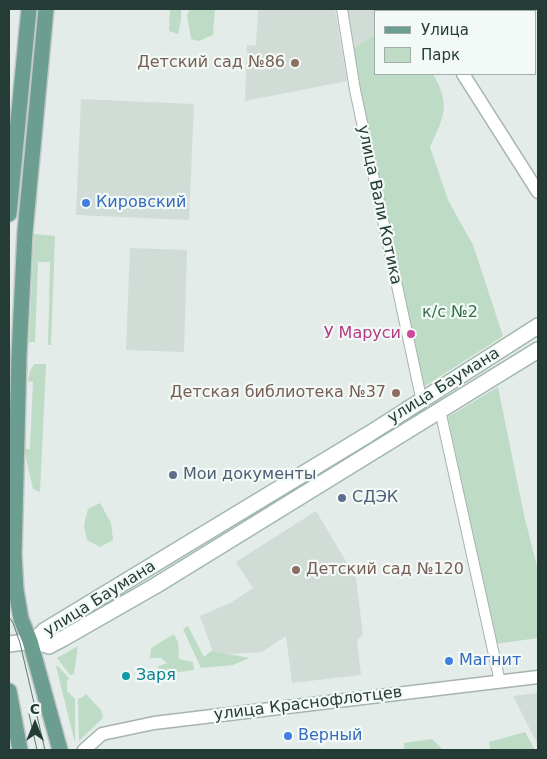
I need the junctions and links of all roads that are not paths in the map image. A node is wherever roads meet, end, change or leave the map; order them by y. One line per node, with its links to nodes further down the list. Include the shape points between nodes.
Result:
1 (29, 9): 6 (main road)
2 (46, 9): 11 (main road, via 25,232 14,504 16,590 21,619)
3 (342, 9): 9 (street, улица Вали Котика, via 355,90)
4 (464, 75): 5 (street)
5 (538, 192)
6 (9, 214)
7 (538, 326): 9 (main road, улица Баумана)
8 (538, 350): 10 (main road, улица Баумана)
9 (423, 400): 11 (main road, улица Баумана)
10 (440, 410): 11 (main road, улица Баумана, via 155,586 64,638 48,646); 14 (street)
11 (32, 641): 12 (main road); 17 (main road)
12 (9, 644)
13 (538, 677): 14 (street, улица Краснофлотцев)
14 (500, 682): 18 (street, улица Краснофлотцев, via 154,723 102,734)
15 (9, 691): 16 (main road)
16 (20, 750)
17 (60, 750)
18 (84, 750)

